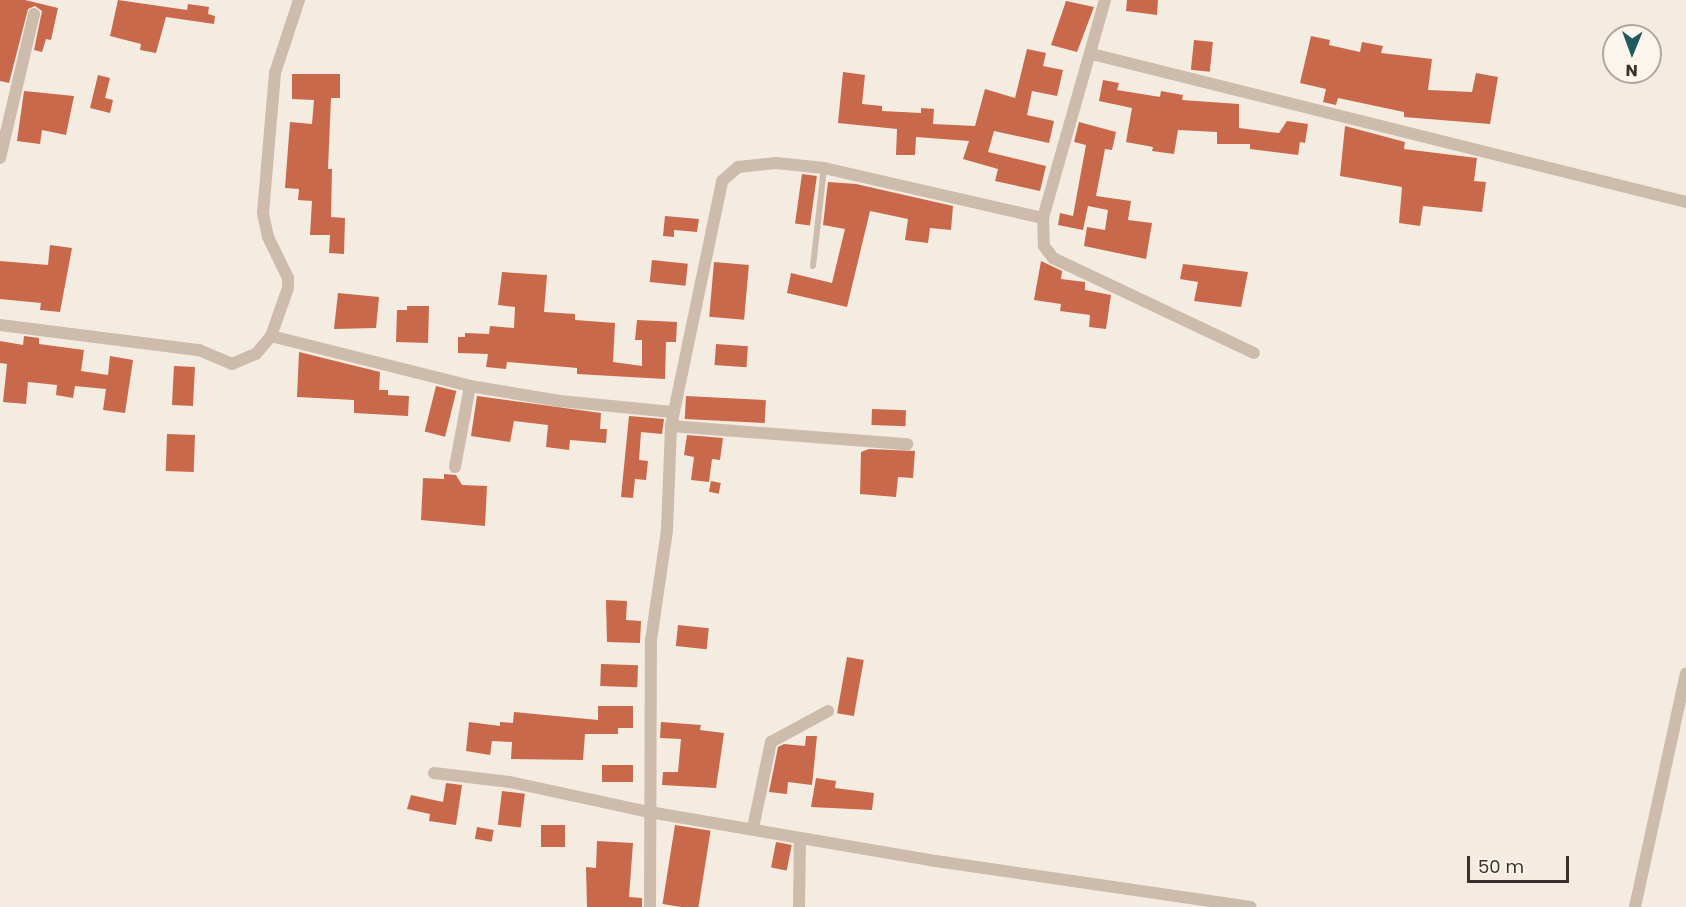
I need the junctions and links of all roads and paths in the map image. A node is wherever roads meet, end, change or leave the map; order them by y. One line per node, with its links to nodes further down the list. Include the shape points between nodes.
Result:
1 (299, 0): 11 (street, via 274,73 264,225 288,278 288,288)
2 (1104, 0): 4 (street)
3 (34, 14): 5 (street)
4 (1092, 54): 7 (street); 8 (street)
5 (0, 158)
6 (824, 168): 8 (street); 9 (lane); 14 (street, via 776,163 738,166 726,174 718,190)
7 (1686, 202)
8 (1044, 218): 12 (street, via 1044,246 1053,258)
9 (813, 266)
10 (0, 325): 11 (street, via 199,350 232,364 255,354)
11 (271, 336): 13 (street)
12 (1254, 353)
13 (470, 386): 14 (street, via 560,401); 17 (street)
14 (672, 412): 15 (street)
15 (671, 426): 16 (street); 21 (street, via 667,530 651,640)
16 (907, 444)
17 (455, 467)
18 (1686, 674): 27 (street)
19 (828, 711): 22 (street, via 771,742)
20 (434, 773): 21 (street, via 510,782)
21 (649, 812): 22 (street); 24 (street)
22 (753, 828): 23 (street)
23 (800, 839): 25 (street); 26 (street)
24 (650, 907)
25 (799, 907)
26 (1251, 907)
27 (1635, 907)

